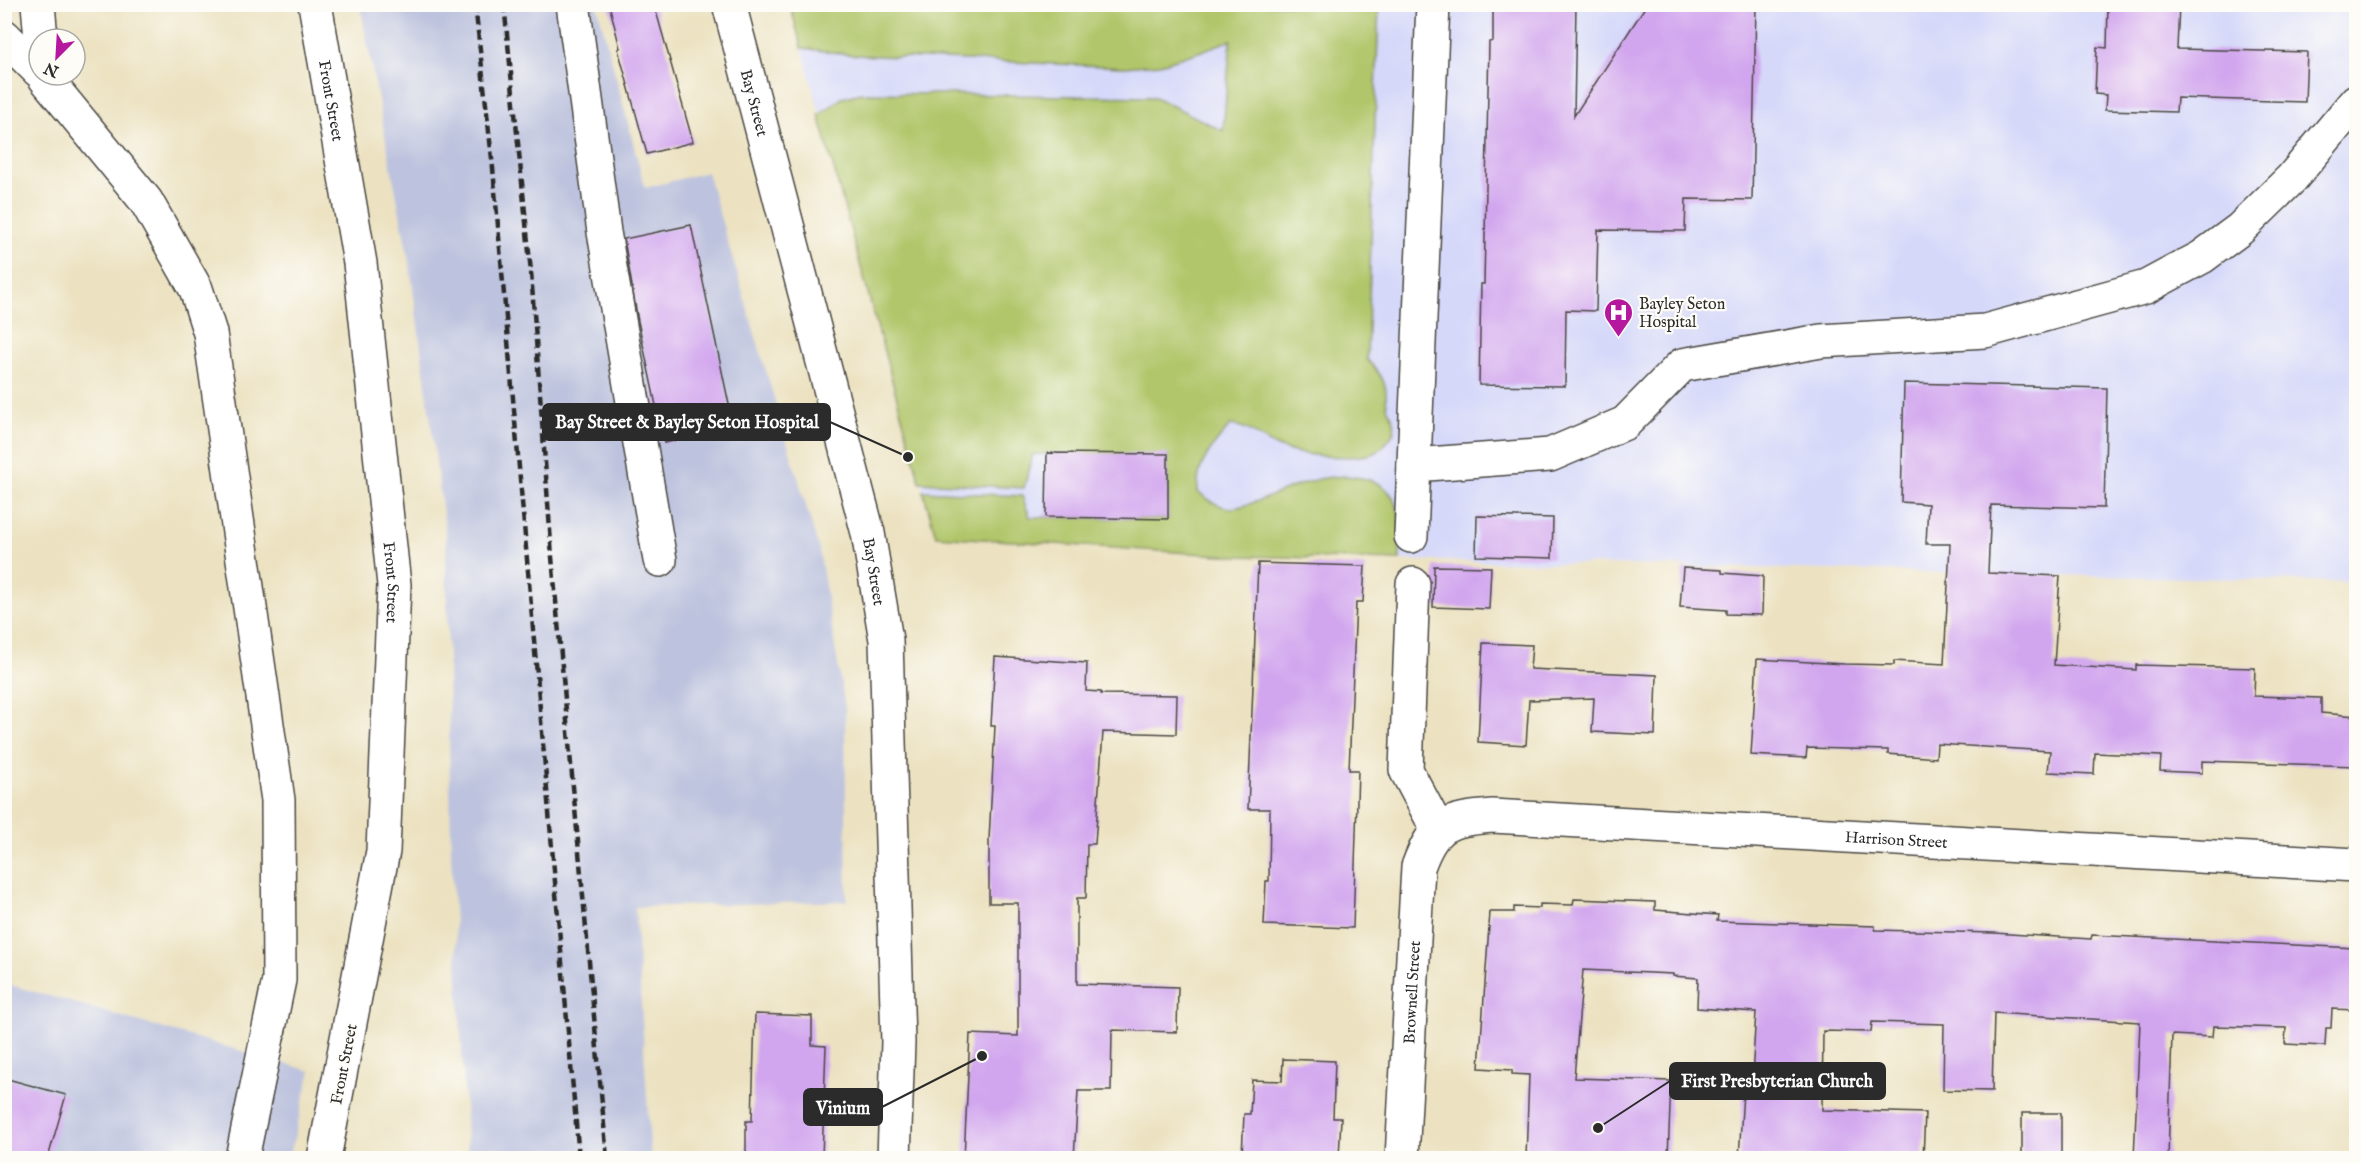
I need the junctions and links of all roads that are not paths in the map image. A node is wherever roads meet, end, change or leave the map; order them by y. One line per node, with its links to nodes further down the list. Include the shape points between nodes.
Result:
1 (38, 4): 6 (street)
2 (315, 4): 18 (street, Front Street, via 360,262 394,585 383,851)
3 (573, 4): 13 (street, via 604,232)
4 (729, 4): 19 (street, Bay Street, via 868,533 886,640 898,1042)
5 (1433, 4): 11 (street)
6 (40, 27)
7 (4, 36): 8 (street)
8 (27, 59)
9 (53, 87): 17 (street, via 146,201 196,289 210,333 278,800 279,980)
10 (2356, 101): 11 (street, via 2292,178 2240,229 2202,257 2146,287 1985,331 1821,341 1682,365 1625,423 1550,455)
11 (1414, 465): 12 (street)
12 (1411, 536)
13 (660, 560)
14 (1413, 584): 15 (street, via 1406,770)
15 (1438, 830): 16 (street, Harrison Street, via 1461,819 1492,816); 20 (street, Brownell Street, via 1418,867)
16 (2356, 865)
17 (242, 1158)
18 (324, 1158)
19 (894, 1158)
20 (1402, 1158)

